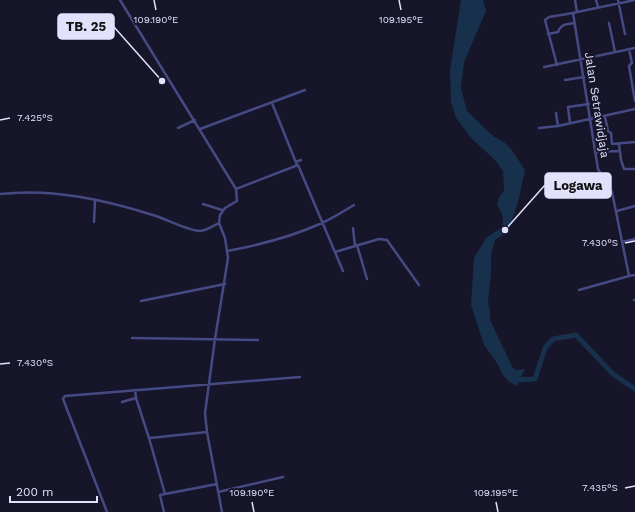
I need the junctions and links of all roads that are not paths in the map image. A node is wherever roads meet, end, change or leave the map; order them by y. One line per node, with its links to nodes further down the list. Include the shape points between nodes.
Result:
1 (120, 0): 29 (street)
2 (575, 0): 7 (street)
3 (596, 0): 6 (street)
4 (635, 0): 5 (street)
5 (618, 2): 6 (street); 12 (street)
6 (598, 7): 7 (street)
7 (577, 12): 8 (street)
8 (573, 13): 9 (street, Jalan Setrawidjaja); 11 (street, via 545,19)
9 (575, 23): 11 (street, via 564,25 558,32); 16 (street, Jalan Setrawidjaja)
10 (609, 23): 15 (street)
11 (548, 34): 17 (street)
12 (625, 34)
13 (635, 48): 14 (street)
14 (629, 49): 15 (street); 21 (street, via 632,63 629,66)
15 (615, 52): 16 (street)
16 (580, 59): 17 (street); 19 (street, Jalan Setrawidjaja)
17 (557, 65): 18 (street)
18 (544, 67)
19 (584, 77): 20 (street); 25 (street, Jalan Setrawidjaja)
20 (565, 80)
21 (633, 82): 23 (street)
22 (305, 90): 24 (street)
23 (635, 101)
24 (272, 103): 35 (street); 41 (street)
25 (589, 104): 30 (street, Jalan Setrawidjaja); 31 (street, via 568,107)
26 (635, 109): 28 (street)
27 (556, 113): 32 (street)
28 (605, 117): 30 (street); 37 (street, via 612,144)
29 (195, 120): 33 (street); 35 (street)
30 (591, 120): 31 (street); 39 (street, Jalan Setrawidjaja)
31 (570, 123): 32 (street)
32 (558, 126): 34 (street)
33 (178, 128)
34 (539, 128)
35 (200, 129): 44 (street)
36 (635, 142): 37 (street)
37 (619, 144): 38 (street)
38 (619, 151): 39 (street); 43 (street, via 624,169)
39 (596, 152): 51 (street, Jalan Setrawidjaja, via 600,174 611,189)
40 (301, 160): 41 (street)
41 (296, 162): 42 (street)
42 (298, 165): 44 (street); 54 (street)
43 (635, 169)
44 (236, 189): 50 (street, via 237,201)
45 (0, 194): 46 (street, via 52,194)
46 (95, 200): 52 (street); 53 (street, via 157,216 196,231 203,231)
47 (203, 204): 50 (street)
48 (354, 205): 54 (street)
49 (635, 206): 51 (street)
50 (222, 210): 53 (street)
51 (617, 211): 57 (street, Jalan Setrawidjaja)
52 (94, 222)
53 (219, 223): 59 (street, via 223,229)
54 (322, 223): 59 (street, via 285,238); 60 (street)
55 (353, 228): 58 (street)
56 (635, 239): 57 (street)
57 (622, 242): 63 (street, Jalan Setrawidjaja)
58 (356, 246): 60 (street); 64 (street); 66 (street, via 387,240)
59 (227, 251): 65 (street)
60 (335, 252): 61 (street)
61 (343, 271)
62 (635, 275): 63 (street)
63 (629, 276): 67 (street)
64 (367, 278)
65 (224, 284): 68 (street); 70 (street)
66 (419, 286)
67 (579, 290)
68 (142, 301)
69 (132, 338): 70 (street)
70 (215, 339): 71 (street); 73 (street)
71 (258, 340)
72 (300, 378): 73 (street)
73 (208, 385): 74 (street); 77 (street, via 205,413)
74 (136, 390): 75 (street); 83 (street, via 65,396 63,399)
75 (136, 398): 76 (street); 78 (street)
76 (122, 402)
77 (207, 432): 78 (street); 80 (street)
78 (149, 438): 82 (street)
79 (283, 477): 81 (street)
80 (217, 484): 81 (street); 82 (street)
81 (218, 492): 85 (street)
82 (165, 494): 84 (street, via 160,495)
83 (107, 512)
84 (164, 512)
85 (222, 512)

